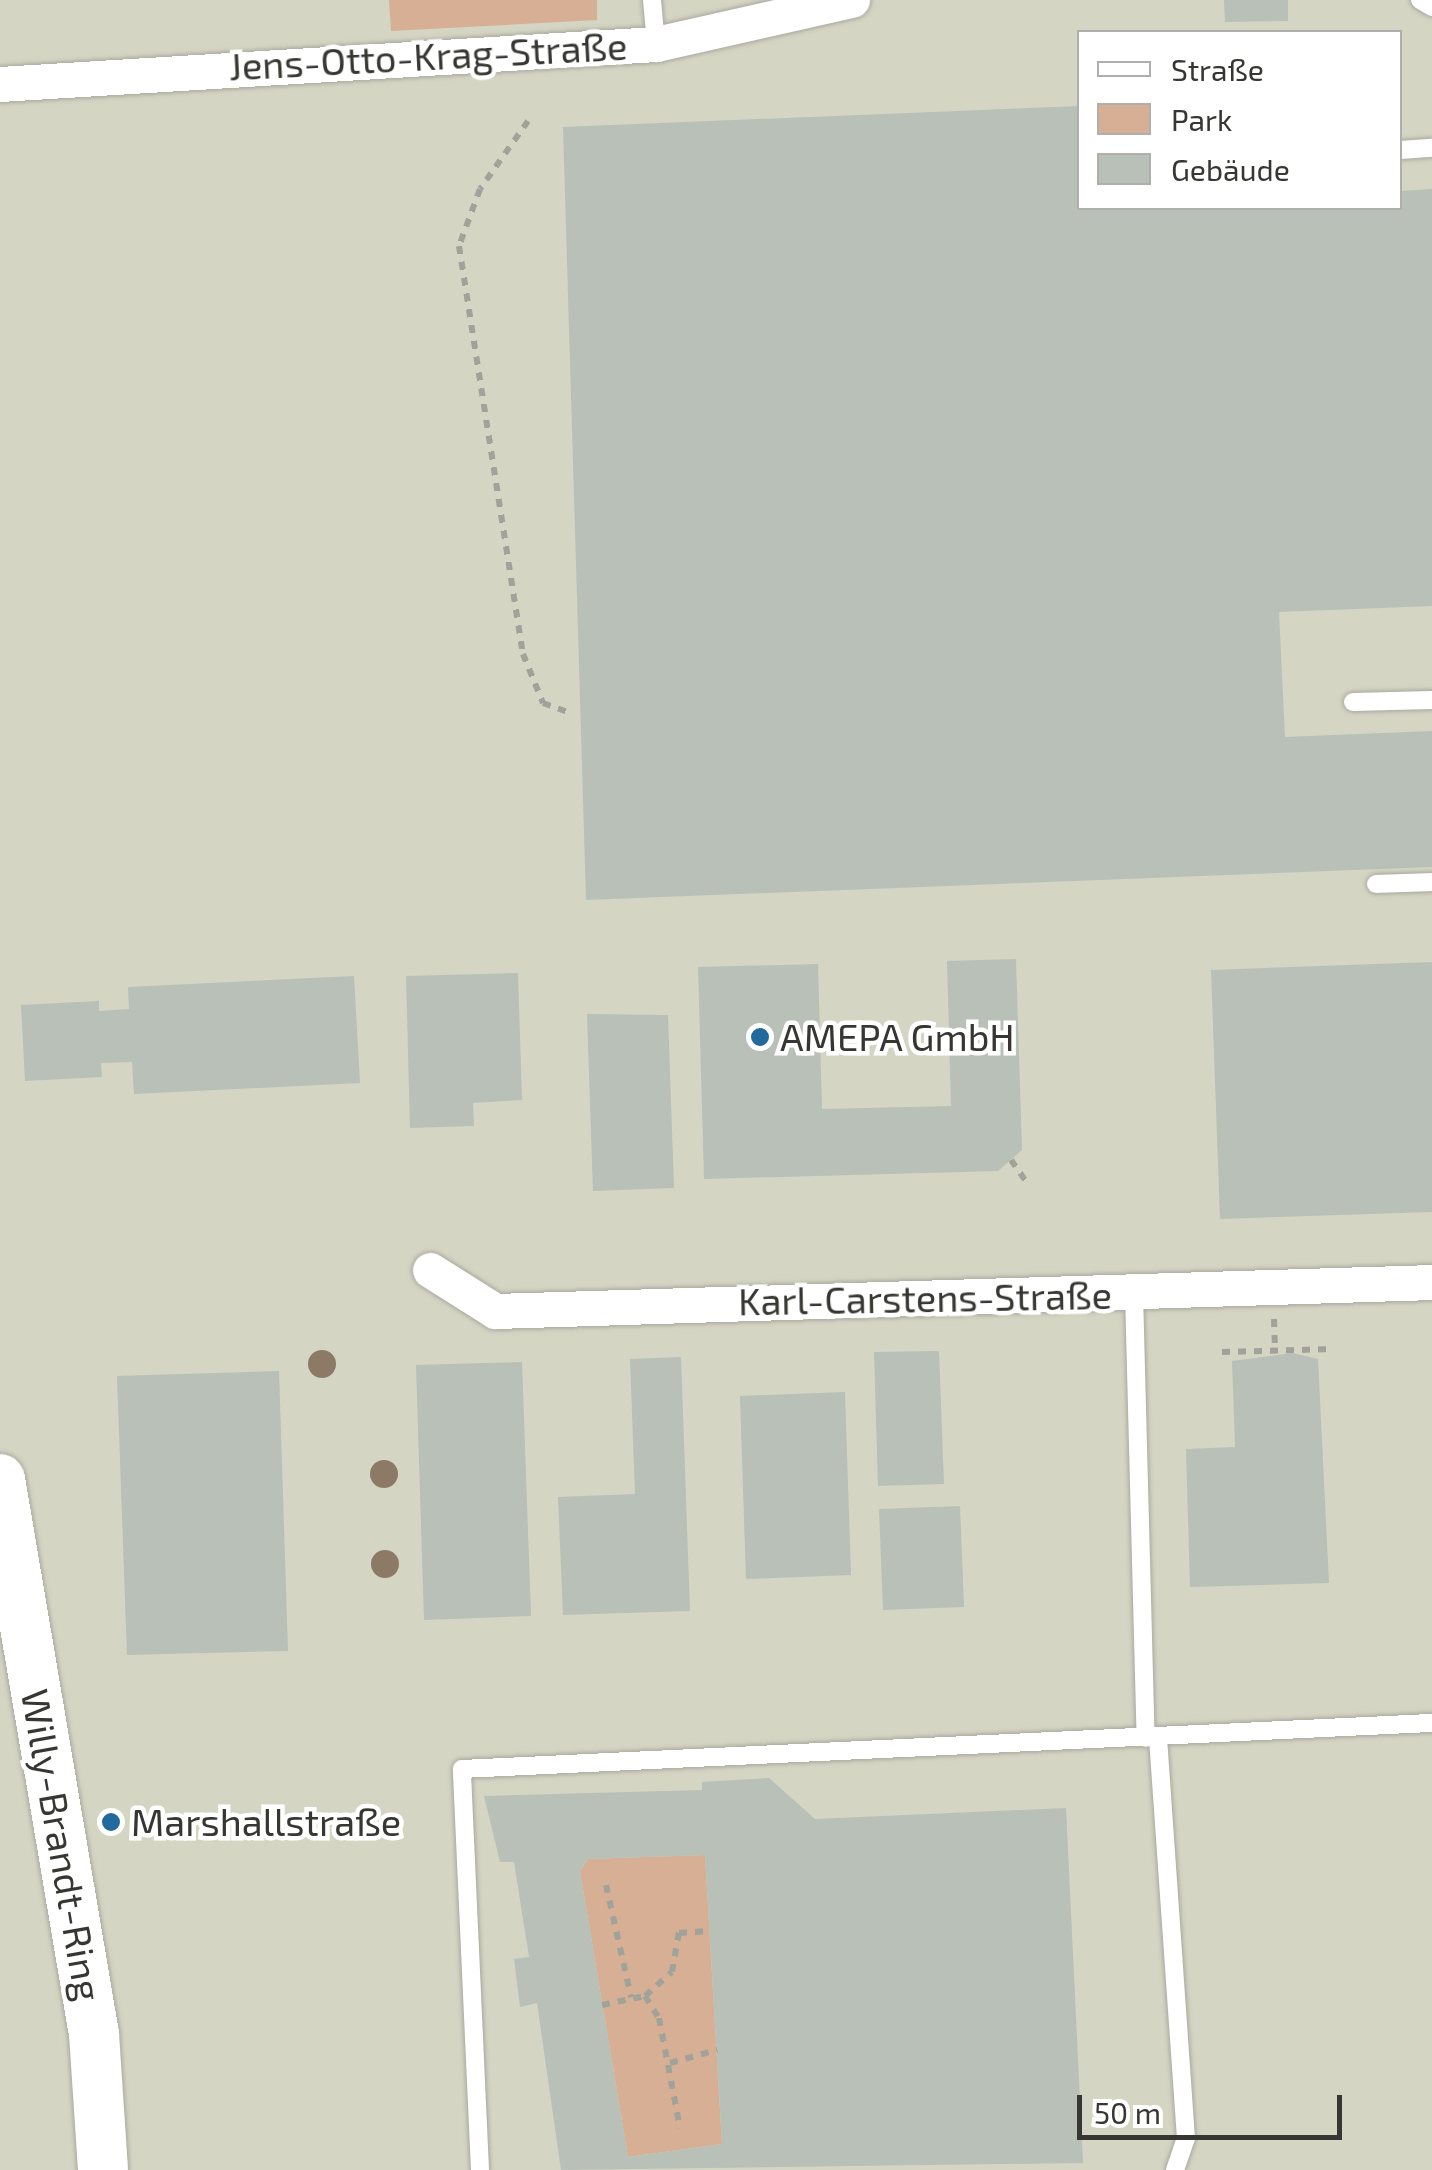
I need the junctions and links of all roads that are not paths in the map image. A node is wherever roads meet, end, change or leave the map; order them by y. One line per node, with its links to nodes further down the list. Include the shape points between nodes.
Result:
1 (652, 0): 5 (lane)
2 (852, 0): 5 (street, Jens-Otto-Krag-Straße)
3 (1420, 0): 4 (lane)
4 (1432, 7)
5 (656, 44): 6 (street, Jens-Otto-Krag-Straße)
6 (0, 84)
7 (1432, 148): 8 (lane)
8 (1402, 150)
9 (1432, 700): 10 (lane)
10 (1353, 702)
11 (1432, 882): 12 (lane)
12 (1376, 884)
13 (430, 1270): 15 (street, Karl-Carstens-Straße, via 495,1311)
14 (1432, 1282): 15 (street, Karl-Carstens-Straße)
15 (1134, 1293): 18 (lane)
16 (0, 1479): 19 (street, Willy-Brandt-Ring)
17 (1432, 1723): 18 (lane)
18 (1152, 1738): 22 (lane, via 462,1769); 23 (lane, via 1186,2138)
19 (94, 2034): 20 (street, Willy-Brandt-Ring); 21 (street, Willy-Brandt-Ring)
20 (103, 2170)
21 (132, 2170)
22 (480, 2170)
23 (1174, 2170)

